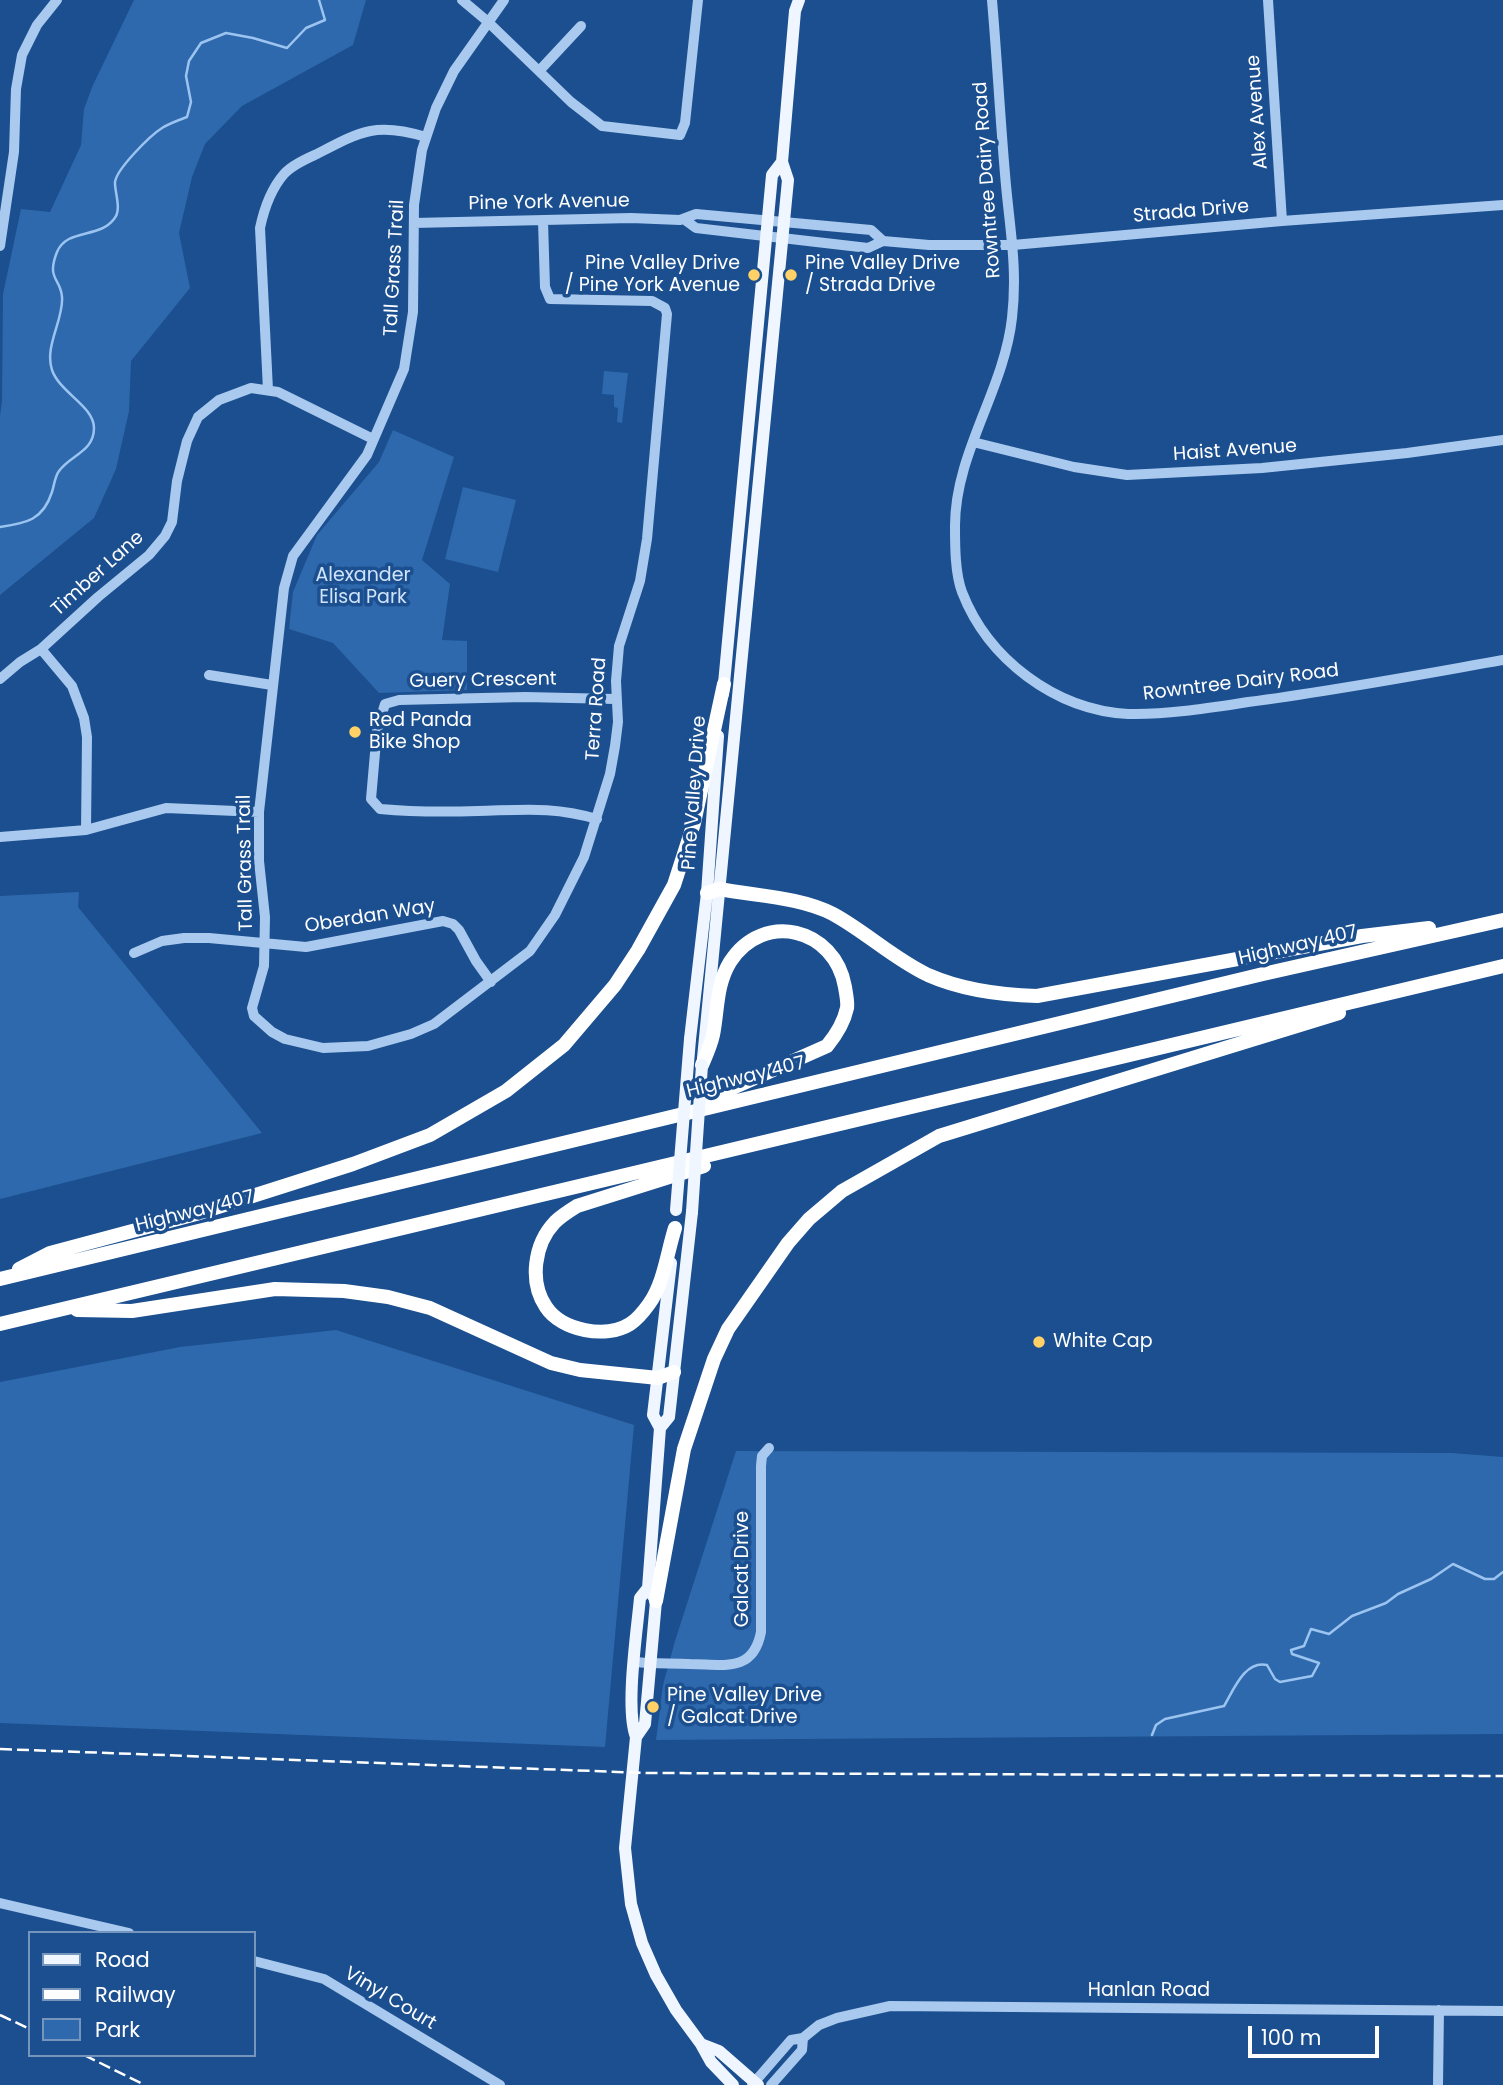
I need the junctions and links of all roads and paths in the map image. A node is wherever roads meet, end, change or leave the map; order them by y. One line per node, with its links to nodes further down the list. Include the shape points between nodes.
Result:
1 (57, 0): 24 (street, via 29,39 19,72 14,152)
2 (462, 0): 8 (street)
3 (504, 0): 8 (street, Tall Grass Trail)
4 (698, 0): 10 (street, via 687,111 680,135 602,126)
5 (992, 0): 23 (street, Rowntree Dairy Road)
6 (1268, 0): 17 (street, Alex Avenue)
7 (795, 4): 12 (main road, Pine Valley Drive)
8 (487, 21): 10 (street); 11 (street, Tall Grass Trail, via 454,71)
9 (581, 26): 10 (street)
10 (540, 70)
11 (426, 137): 19 (street, Tall Grass Trail); 25 (street, via 393,128 365,131 302,161 285,173 275,188 260,228)
12 (782, 162): 15 (main road, Pine Valley Drive, via 772,175); 18 (main road, Pine Valley Drive, via 788,180)
13 (1503, 205): 17 (street, Strada Drive)
14 (685, 220): 15 (street, Pine York Avenue, via 696,214); 16 (street, Pine York Avenue); 20 (street, Pine York Avenue, via 696,228)
15 (768, 220): 18 (street, Pine York Avenue); 20 (main road, Pine Valley Drive)
16 (543, 221): 19 (street, Pine York Avenue); 35 (street, Terra Road, via 545,286 550,299 652,301 667,314 647,539 619,646)
17 (1282, 221): 23 (street, Strada Drive)
18 (784, 222): 21 (main road, Pine Valley Drive); 22 (street, Strada Drive, via 871,230)
19 (414, 223): 26 (street, Tall Grass Trail, via 409,349)
20 (765, 237): 21 (street, Strada Drive); 33 (main road, Pine Valley Drive)
21 (782, 237): 22 (street, Strada Drive, via 868,248); 40 (main road, Pine Valley Drive)
22 (883, 241): 23 (street, Strada Drive, via 929,246)
23 (1013, 245): 28 (street, Rowntree Dairy Road, via 1016,265 1010,339)
24 (0, 246)
25 (268, 390): 26 (street, Timber Lane); 29 (street, Timber Lane, via 251,388 230,394 198,417 187,441 172,522 164,536 149,555)
26 (373, 439): 34 (street, Tall Grass Trail, via 359,468 293,556 281,601)
27 (1503, 440): 28 (street, Haist Avenue, via 1262,468 1128,475 1073,467)
28 (972, 442): 30 (street, Rowntree Dairy Road, via 955,508 961,588 990,640 1026,677 1048,691 1091,708 1128,714 1317,693)
29 (41, 649): 32 (street, Timber Lane); 38 (street, via 72,686 84,718)
30 (1503, 660)
31 (209, 675): 34 (street)
32 (0, 680)
33 (724, 684): 40 (main road, Pine Valley Drive, via 716,758); 52 (highway, via 694,823 674,885 615,985 564,1045 506,1091 430,1135 196,1214 50,1253)
34 (272, 685): 36 (street, Tall Grass Trail)
35 (615, 699): 37 (street, Terra Road, via 618,722 611,774); 37 (street, Guery Crescent, via 398,700 385,704 377,730 371,799 380,809 441,813 544,809)
36 (259, 812): 38 (street, via 166,808); 42 (street, Tall Grass Trail)
37 (597, 819): 45 (street, Terra Road, via 555,915 530,951)
38 (86, 830): 39 (street)
39 (0, 837)
40 (713, 891): 41 (highway, via 804,904 832,914 927,974 1004,995 1037,996 1362,936); 47 (main road, Pine Valley Drive); 51 (main road, Pine Valley Drive, bridge, via 690,1039)
41 (1503, 919): 49 (highway, Highway 407)
42 (264, 944): 43 (street, Oberdan Way, via 184,938); 45 (street, Oberdan Way, via 306,947 443,921 459,930); 45 (street, Terra Road, via 254,1016 285,1039 323,1048 368,1046 411,1034 434,1024)
43 (134, 953)
44 (1503, 967): 46 (highway)
45 (491, 982)
46 (1427, 983): 50 (highway); 60 (highway, via 939,1136 842,1191 788,1243 728,1329 714,1359 684,1449)
47 (707, 1042): 48 (highway); 49 (highway, via 722,978 739,950 752,939 771,932 803,934 833,957 842,972 847,1008 827,1046)
48 (702, 1065): 55 (main road, Pine Valley Drive, bridge)
49 (666, 1117): 52 (highway, Highway 407)
50 (767, 1143): 51 (highway, via 577,1206 561,1216 546,1234 536,1262 537,1286 547,1308 563,1322 583,1329 611,1331 628,1325 644,1311 658,1287); 53 (highway)
51 (675, 1228): 56 (main road, Pine Valley Drive)
52 (0, 1279)
53 (54, 1310): 54 (highway); 56 (highway, via 132,1311 275,1289 344,1291 430,1308 551,1363)
54 (0, 1324)
55 (674, 1371): 56 (highway); 57 (main road, Pine Valley Drive, via 669,1417)
56 (658, 1378): 57 (main road, Pine Valley Drive, via 653,1415)
57 (660, 1428): 59 (main road, Pine Valley Drive)
58 (769, 1448): 62 (street, Galcat Drive, via 761,1460 761,1632 757,1645 732,1665)
59 (648, 1588): 60 (main road); 61 (main road, Pine Valley Drive, via 640,1598)
60 (656, 1601): 62 (main road, Pine Valley Drive)
61 (635, 1662): 62 (street, Galcat Drive); 63 (main road, Pine Valley Drive, via 631,1724)
62 (650, 1663): 63 (main road, Pine Valley Drive, via 645,1724)
63 (636, 1737): 70 (main road, Pine Valley Drive, via 625,1848 631,1904 656,1975)
64 (0, 1903): 65 (street)
65 (120, 1931)
66 (256, 1962): 72 (street, Vinyl Court, via 324,1979)
67 (1439, 2010): 68 (street, Hanlan Road); 69 (street, Hanlan Road, via 890,2006 837,2018); 75 (street)
68 (1503, 2011)
69 (803, 2038): 71 (street, Hanlan Road, via 791,2040); 74 (street, Hanlan Road, via 802,2050)
70 (701, 2044): 71 (main road, Pine Valley Drive, via 719,2051); 73 (main road, Pine Valley Drive, via 710,2062)
71 (755, 2084)
72 (500, 2085)
73 (733, 2085)
74 (771, 2085)
75 (1438, 2085)

